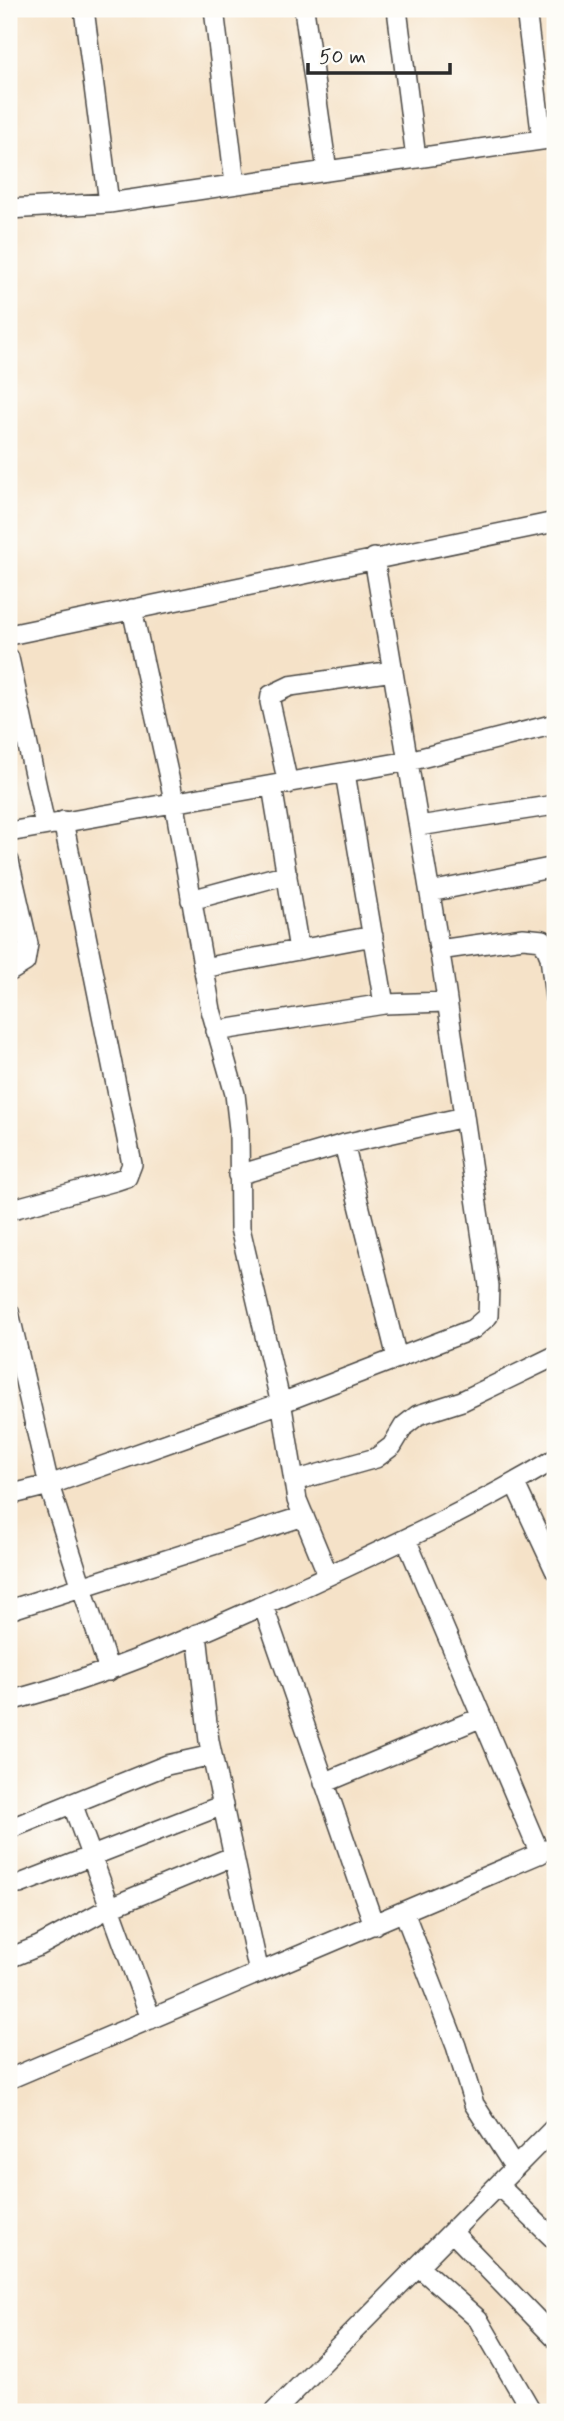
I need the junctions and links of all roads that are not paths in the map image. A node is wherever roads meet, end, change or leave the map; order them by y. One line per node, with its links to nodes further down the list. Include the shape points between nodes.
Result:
1 (84, 9): 10 (street)
2 (214, 9): 9 (street)
3 (304, 9): 8 (street)
4 (397, 9): 7 (street)
5 (526, 9): 6 (street)
6 (549, 139): 7 (street)
7 (416, 158): 8 (street)
8 (327, 171): 9 (street)
9 (235, 184): 10 (street)
10 (109, 203): 11 (street)
11 (9, 209)
12 (555, 522): 13 (street)
13 (374, 558): 14 (street); 17 (street)
14 (132, 609): 15 (street); 22 (street)
15 (9, 635)
16 (9, 658): 24 (street)
17 (393, 671): 19 (street); 21 (street, via 290,686 271,695)
18 (555, 724): 19 (street)
19 (409, 761): 20 (street); 25 (street)
20 (345, 773): 21 (street); 33 (street)
21 (280, 785): 22 (street); 29 (street)
22 (174, 800): 24 (street); 31 (street)
23 (555, 805): 25 (street)
24 (54, 823): 26 (street); 45 (street, via 132,1164 127,1177)
25 (419, 826): 30 (street)
26 (9, 832)
27 (9, 862): 32 (street)
28 (555, 867): 30 (street)
29 (287, 874): 31 (street); 34 (street)
30 (430, 892): 35 (street)
31 (191, 900): 36 (street)
32 (14, 909): 37 (street, via 28,954 20,967)
33 (373, 936): 34 (street); 40 (street)
34 (299, 950): 36 (street)
35 (439, 950): 38 (street, via 523,938 543,940); 39 (street)
36 (203, 968): 41 (street)
37 (9, 972)
38 (555, 998)
39 (446, 1002): 40 (street); 42 (street)
40 (384, 1004): 41 (street)
41 (216, 1031): 44 (street, via 235,1094)
42 (464, 1117): 43 (street); 48 (street, via 490,1309 474,1329)
43 (344, 1144): 44 (street); 48 (street)
44 (238, 1175): 50 (street, via 240,1228)
45 (9, 1210)
46 (9, 1312): 49 (street)
47 (555, 1356): 52 (street, via 470,1398 418,1415 376,1458)
48 (397, 1358): 50 (street)
49 (16, 1378): 54 (street)
50 (281, 1403): 52 (street); 54 (street)
51 (555, 1459): 53 (street)
52 (293, 1481): 56 (street)
53 (515, 1484): 57 (street); 58 (street)
54 (49, 1485): 55 (street); 60 (street)
55 (9, 1495)
56 (304, 1516): 59 (street); 60 (street)
57 (406, 1539): 59 (street); 66 (street)
58 (555, 1570)
59 (328, 1575): 61 (street)
60 (82, 1589): 62 (street); 64 (street)
61 (263, 1605): 63 (street); 68 (street)
62 (9, 1610)
63 (197, 1634): 64 (street); 67 (street, via 201,1695)
64 (108, 1671): 65 (street)
65 (9, 1701)
66 (482, 1717): 68 (street); 72 (street)
67 (212, 1755): 69 (street, via 183,1760); 70 (street)
68 (324, 1783): 78 (street)
69 (72, 1803): 71 (street); 73 (street)
70 (223, 1805): 73 (street); 74 (street)
71 (9, 1829)
72 (548, 1851): 77 (street)
73 (92, 1856): 75 (street); 76 (street)
74 (234, 1856): 76 (street); 80 (street)
75 (20, 1884)
76 (111, 1907): 79 (street); 81 (street)
77 (404, 1912): 78 (street); 84 (street, via 474,2104)
78 (374, 1924): 80 (street)
79 (9, 1958)
80 (259, 1973): 81 (street)
81 (151, 2019): 82 (street)
82 (9, 2079)
83 (555, 2127): 84 (street)
84 (515, 2168): 85 (street)
85 (498, 2185): 86 (street); 87 (street)
86 (452, 2232): 88 (street); 89 (street)
87 (555, 2240)
88 (418, 2266): 90 (street); 91 (street, via 478,2319)
89 (551, 2327)
90 (274, 2412)
91 (532, 2412)

